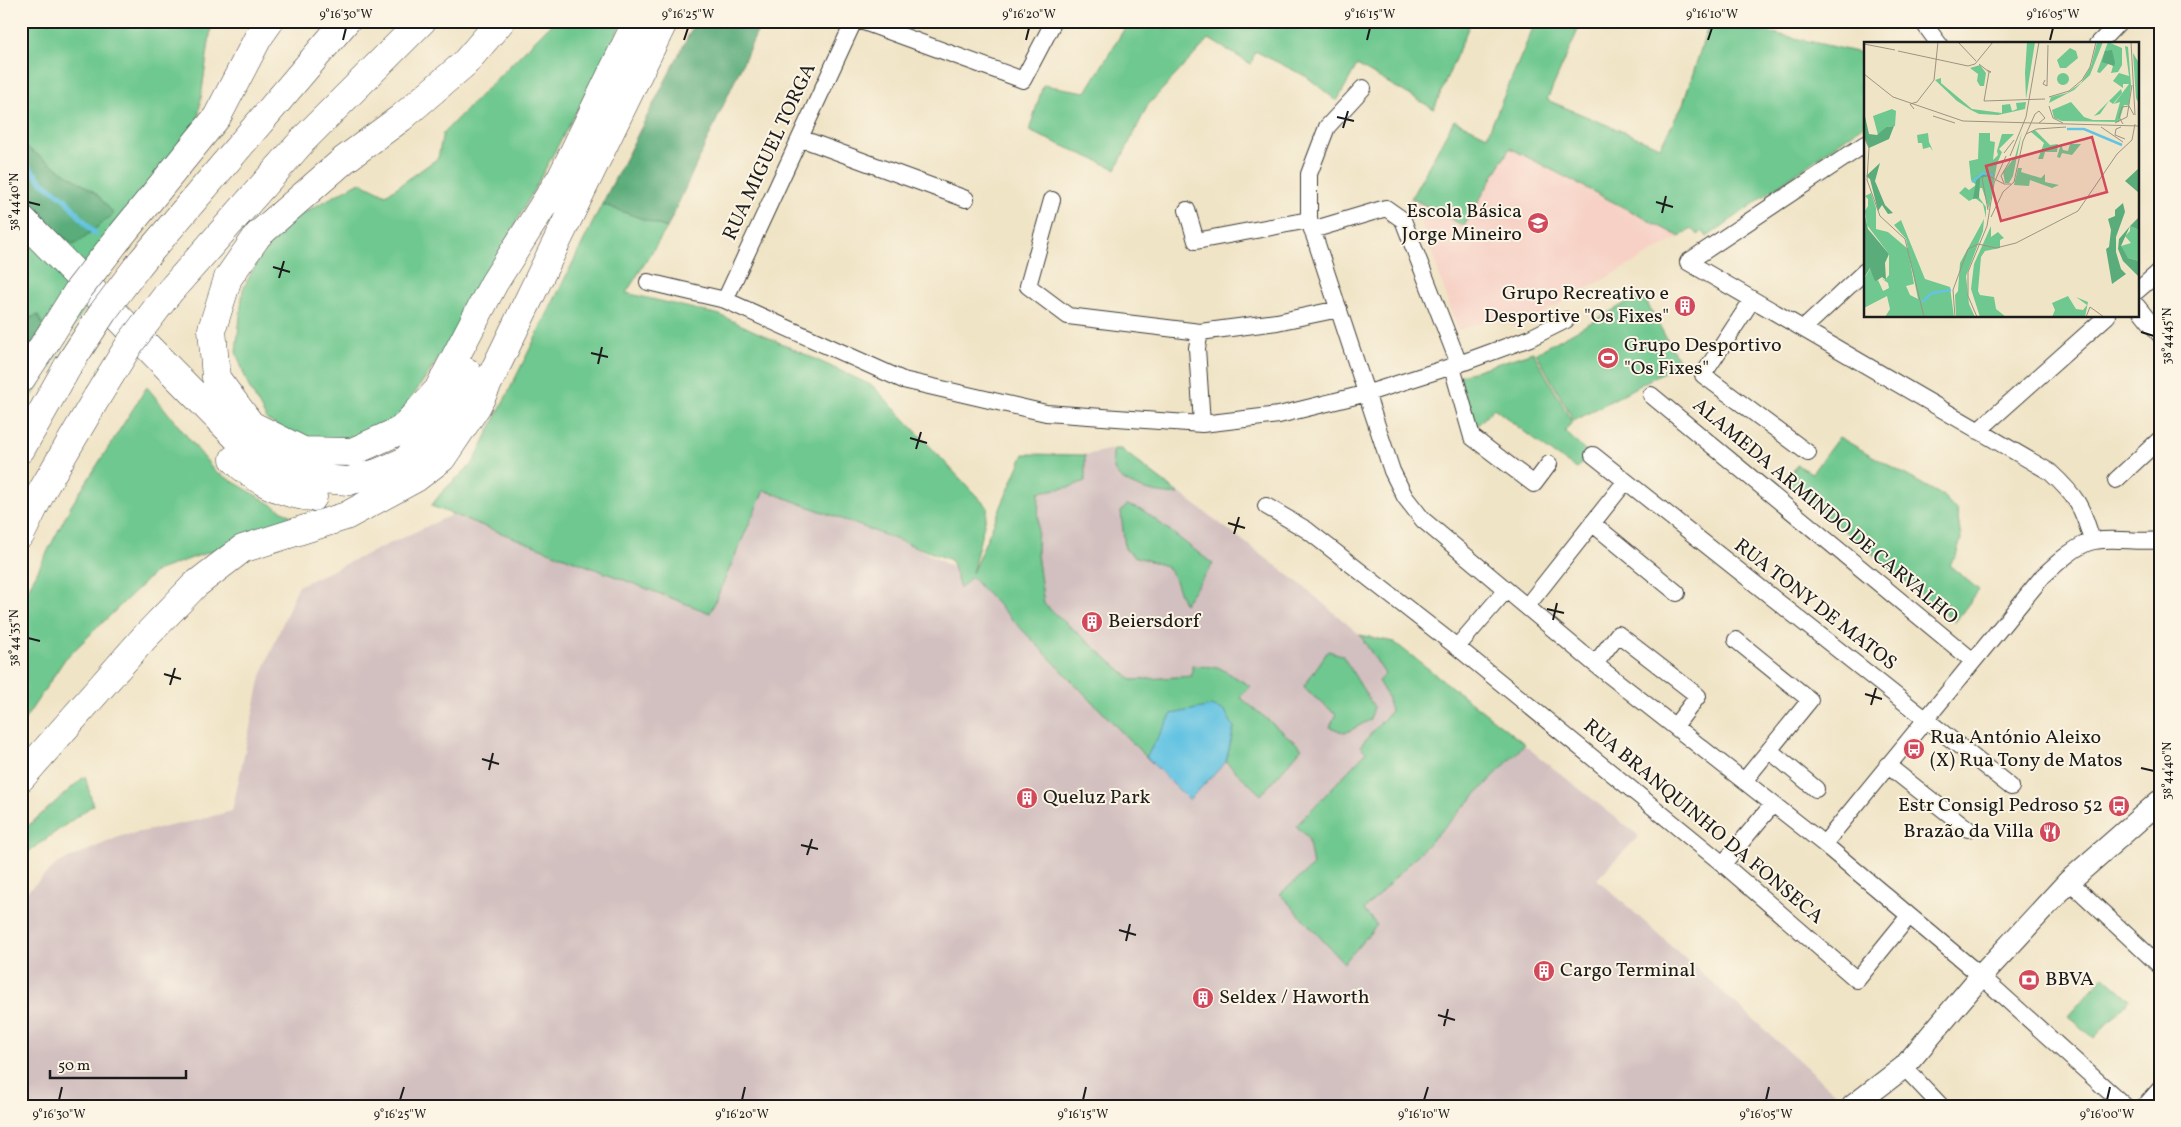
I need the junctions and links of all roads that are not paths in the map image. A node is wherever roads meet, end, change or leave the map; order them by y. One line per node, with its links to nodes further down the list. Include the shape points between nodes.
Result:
1 (270, 21): 38 (highway, bridge, via 217,117 79,289)
2 (346, 21): 44 (highway, bridge, via 103,312)
3 (422, 21): 53 (highway, bridge, via 304,139 170,291 131,342 97,397 43,489)
4 (501, 21): 17 (highway, via 464,64 401,118 344,160 258,235 228,278 212,329 216,378 251,424 303,451 352,452 401,430 438,390 494,283)
5 (637, 21): 17 (highway)
6 (664, 21): 50 (highway, via 477,406 442,458)
7 (854, 21): 15 (street, RUA MIGUEL TORGA)
8 (861, 21): 9 (street, via 1023,80)
9 (1054, 21)
10 (1922, 21): 12 (street)
11 (2120, 21): 13 (street)
12 (1938, 42)
13 (2100, 42)
14 (1363, 88): 22 (street, via 1328,127 1309,174)
15 (800, 138): 18 (street); 28 (street, RUA MIGUEL TORGA)
16 (1864, 145): 29 (street, via 1688,262)
17 (558, 182): 21 (highway, via 512,290 436,430 405,460 377,473 348,480 304,478 251,452)
18 (966, 199)
19 (1052, 200): 35 (street, via 1028,286 1068,316)
20 (1187, 210): 22 (street, via 1196,241)
21 (21, 218)
22 (1311, 225): 31 (street); 37 (street, via 1386,208 1403,220)
23 (21, 242): 50 (highway, via 239,464 268,485 301,496)
24 (2160, 270): 27 (street)
25 (1864, 272): 34 (street)
26 (648, 282): 28 (street)
27 (2138, 290)
28 (725, 300): 41 (street, via 903,380 1046,413)
29 (1752, 300): 34 (street); 45 (street, ALAMEDA ARMINDO DE CARVALHO, via 1703,375)
30 (2138, 307): 36 (street)
31 (1339, 309): 35 (street, via 1277,322); 39 (street)
32 (2105, 318): 42 (street)
33 (1566, 320): 37 (street, via 1530,338)
34 (1803, 329): 42 (street)
35 (1200, 332): 41 (street, via 1197,348)
36 (2160, 335)
37 (1456, 366): 39 (street); 47 (street, via 1472,437 1534,484)
38 (21, 379)
39 (1368, 393): 41 (street, via 1278,415); 56 (street, via 1392,471 1405,497 1423,520)
40 (1651, 395): 61 (street, ALAMEDA ARMINDO DE CARVALHO)
41 (1202, 424)
42 (1978, 431): 55 (street, via 2050,472 2068,488 2085,514)
43 (2160, 439): 48 (street)
44 (21, 449)
45 (1808, 453)
46 (1593, 455): 49 (street, RUA TONY DE MATOS)
47 (1549, 464)
48 (2116, 480)
49 (1625, 482): 52 (street); 63 (street, RUA TONY DE MATOS)
50 (383, 497): 67 (highway, via 346,516 242,549 226,561 196,585 144,638)
51 (1266, 506): 60 (street, RUA BRANQUINHO DA FONSECA, via 1307,530)
52 (1592, 523): 57 (street); 58 (street)
53 (21, 534)
54 (2160, 540): 55 (street)
55 (2092, 541): 61 (street, via 2068,554 2043,576)
56 (1506, 590): 58 (street); 60 (street)
57 (1677, 593)
58 (1527, 606): 62 (street)
59 (1736, 640): 65 (street, via 1810,700)
60 (1457, 647): 75 (street, RUA BRANQUINHO DA FONSECA)
61 (1973, 661): 63 (street)
62 (1595, 664): 64 (street); 64 (street, via 1618,634 1698,696)
63 (1925, 719): 66 (street); 69 (street, RUA TONY DE MATOS)
64 (1675, 726): 68 (street)
65 (1769, 750): 68 (street); 70 (street)
66 (1887, 766): 73 (street); 74 (street)
67 (21, 778)
68 (1744, 781): 72 (street)
69 (2011, 787)
70 (1816, 789)
71 (2160, 801): 76 (main road)
72 (1773, 804): 74 (street); 75 (street)
73 (1968, 829)
74 (1824, 844): 77 (street)
75 (1724, 864): 77 (street, RUA BRANQUINHO DA FONSECA, via 1857,980)
76 (2068, 881): 78 (street); 79 (main road)
77 (1909, 916): 79 (street)
78 (2160, 966)
79 (1981, 976): 80 (main road); 84 (street)
80 (1904, 1067): 82 (main road); 83 (street)
81 (2160, 1089): 85 (street)
82 (1853, 1106)
83 (1941, 1106)
84 (2125, 1106)
85 (2145, 1106)

